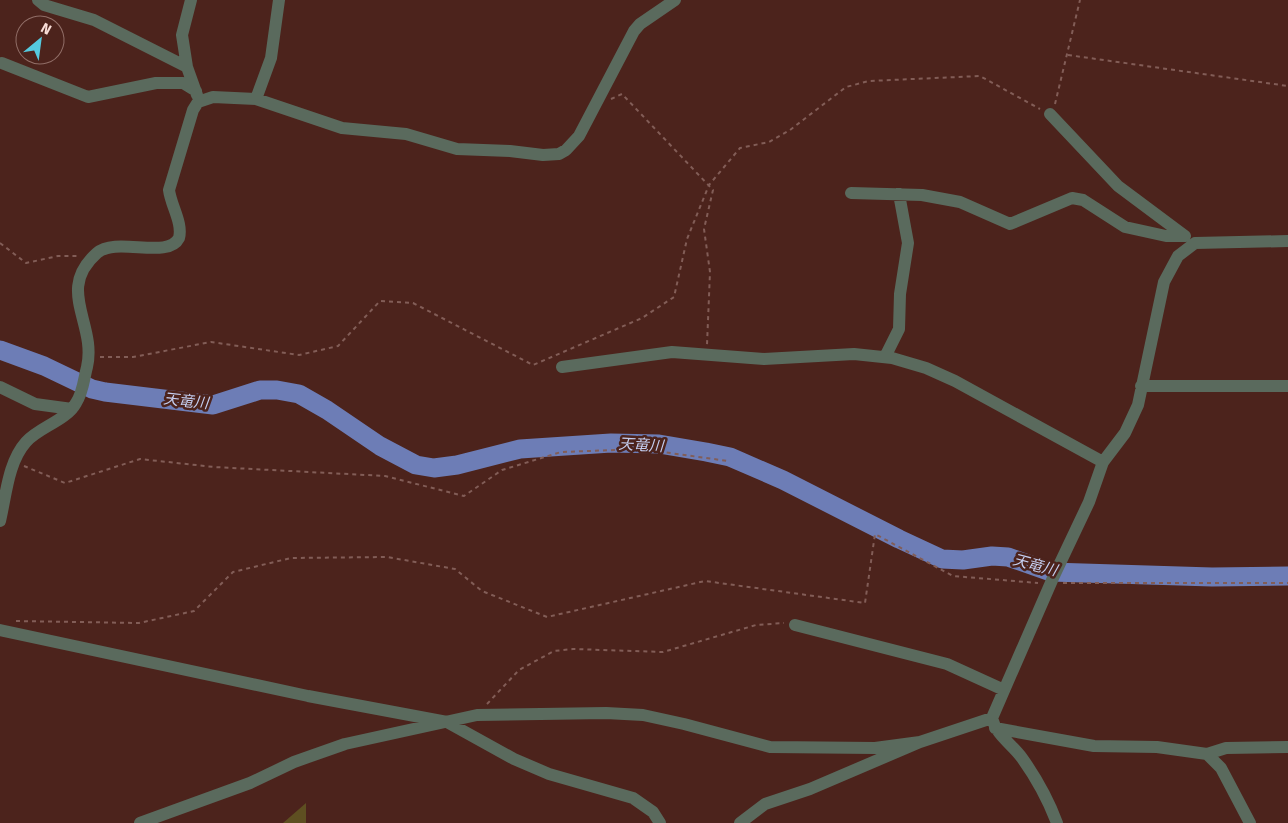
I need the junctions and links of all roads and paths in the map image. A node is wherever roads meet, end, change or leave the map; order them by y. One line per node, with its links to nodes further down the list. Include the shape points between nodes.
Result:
1 (38, 0): 8 (street, via 44,5 94,20)
2 (191, 0): 8 (street, via 182,35)
3 (279, 0): 11 (street, via 271,58)
4 (675, 0): 11 (street, via 634,31 580,136 559,154 457,149 406,134 342,128)
5 (1080, 0): 6 (path)
6 (1068, 55): 9 (path); 13 (path, via 1057,100)
7 (2, 63): 10 (street, via 88,97 156,83 183,83)
8 (187, 67): 10 (street)
9 (1288, 86)
10 (197, 96): 11 (street); 20 (street, via 169,190 170,202 180,226 178,242 152,248 111,246)
11 (256, 99)
12 (610, 99): 14 (path, via 622,94)
13 (1050, 114): 14 (path, via 980,76 869,81 846,87 769,142 740,148); 17 (street, via 1118,186)
14 (709, 184): 21 (path, via 713,190 704,229 710,272 706,328); 23 (path, via 687,239 674,297 642,318 533,365 414,303 380,301 338,346 299,355 211,342 133,358)
15 (851, 193): 16 (street)
16 (899, 194): 17 (street, via 960,202 1010,224 1072,198 1083,200 1125,227); 22 (street, via 908,243 900,294 900,329)
17 (1190, 239): 18 (street); 25 (street, via 1164,282)
18 (1288, 241)
19 (0, 243): 20 (path, via 26,263 58,256)
20 (94, 256): 23 (street, via 78,280 76,291 88,337)
21 (708, 356): 22 (street, via 789,358 854,354); 24 (street, via 672,352)
22 (885, 357): 31 (street, via 926,368 955,381)
23 (88, 360): 28 (street, via 80,396)
24 (562, 366)
25 (1142, 386): 26 (street); 31 (street, via 1138,405 1125,433)
26 (1288, 386)
27 (0, 388): 28 (street, via 35,404)
28 (72, 409): 30 (street, via 32,436)
29 (728, 461): 30 (path, via 641,449 561,452 502,470 464,496 385,476 214,467 140,459 65,482)
30 (14, 462): 32 (street)
31 (1103, 462): 33 (street, via 1090,502)
32 (0, 521)
33 (1051, 581): 34 (path); 35 (path, via 953,576 875,534 864,603 704,581 548,617 482,591 455,569 387,556 291,558 233,572 194,611 139,623); 37 (street)
34 (1288, 583)
35 (4, 625): 39 (street, via 308,696)
36 (795, 625): 37 (street, via 947,664); 38 (path, via 765,623 663,652 554,651 519,670)
37 (1004, 690): 40 (street)
38 (477, 715): 39 (street); 41 (street, via 606,713 643,716 770,747 875,748)
39 (447, 722): 44 (street, via 345,744); 45 (street, via 549,774 633,798 653,812)
40 (994, 723): 41 (street); 43 (street, via 1094,746 1157,747); 47 (street, via 1047,796)
41 (920, 742): 46 (street, via 810,789 765,804)
42 (1288, 746): 43 (street, via 1226,748)
43 (1207, 754): 48 (street, via 1221,768)
44 (140, 823)
45 (660, 823)
46 (740, 823)
47 (1057, 823)
48 (1250, 823)

